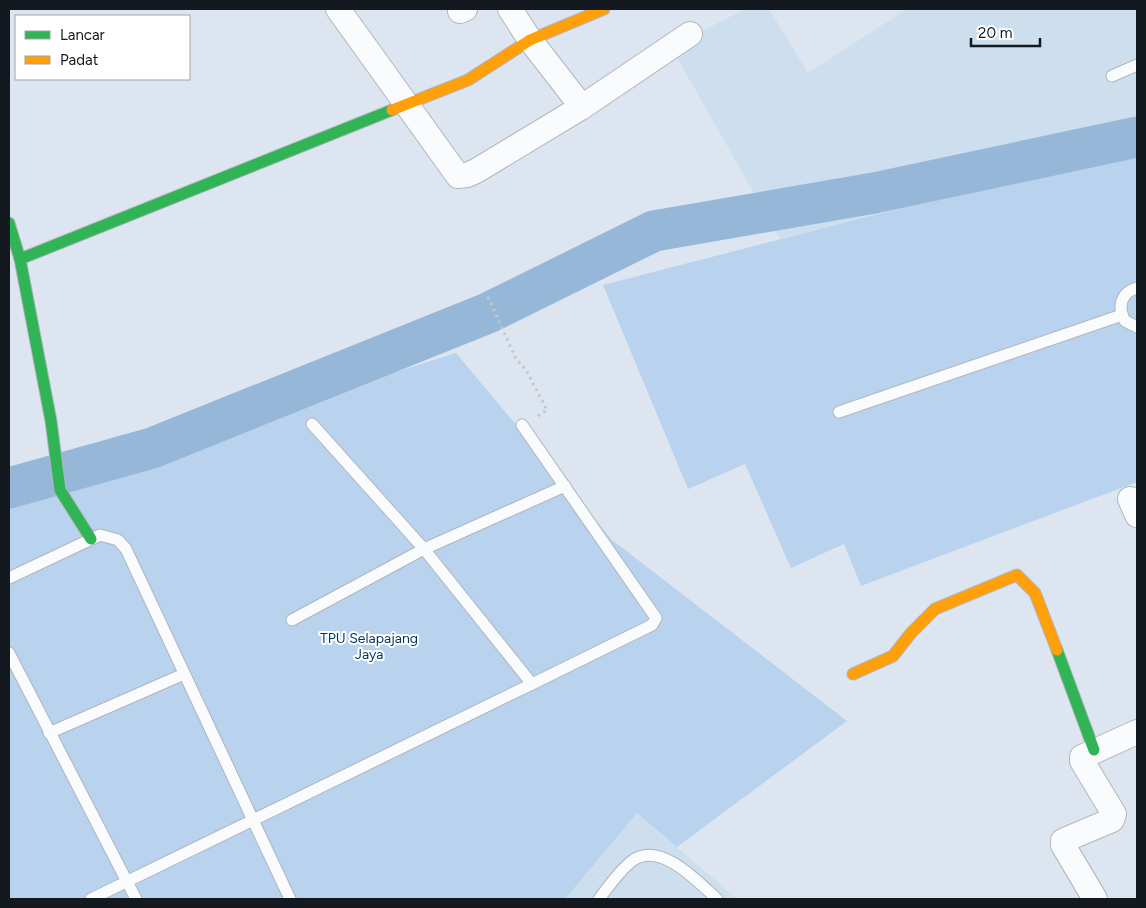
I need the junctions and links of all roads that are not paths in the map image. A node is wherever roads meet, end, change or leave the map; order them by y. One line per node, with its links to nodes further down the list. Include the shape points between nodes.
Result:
1 (338, 9): 8 (street)
2 (510, 9): 5 (street)
3 (604, 9): 5 (street)
4 (690, 34): 9 (street)
5 (530, 40): 8 (street, via 468,80); 9 (street)
6 (1137, 65): 7 (lane)
7 (1112, 76)
8 (408, 104): 9 (street, via 458,176 476,171); 11 (street)
9 (582, 107)
10 (9, 223): 11 (street)
11 (20, 260): 19 (street, via 60,490)
12 (1137, 288): 13 (lane, via 1123,298)
13 (1122, 315): 14 (lane, via 1129,324); 15 (lane)
14 (1137, 327)
15 (839, 412)
16 (312, 424): 20 (lane)
17 (522, 425): 18 (lane)
18 (566, 486): 20 (lane); 26 (lane, via 656,620 652,625)
19 (91, 539): 21 (lane); 24 (lane, via 108,536 118,540 126,549)
20 (424, 548): 22 (lane); 26 (lane)
21 (9, 578)
22 (292, 620)
23 (9, 653): 28 (lane)
24 (184, 674): 28 (lane); 30 (lane)
25 (853, 674): 29 (street, via 893,656 911,632 935,609 1017,575 1035,594)
26 (532, 684): 30 (lane)
27 (1137, 732): 29 (street)
28 (49, 733): 31 (lane)
29 (1094, 750): 37 (street, via 1082,756 1082,761 1112,809 1112,820 1063,841 1063,845)
30 (252, 823): 31 (lane); 34 (lane)
31 (128, 882): 32 (lane); 33 (lane)
32 (91, 899)
33 (136, 899)
34 (290, 899)
35 (599, 899): 36 (lane, via 633,860 642,856 658,856 673,863)
36 (717, 899)
37 (1095, 899)

